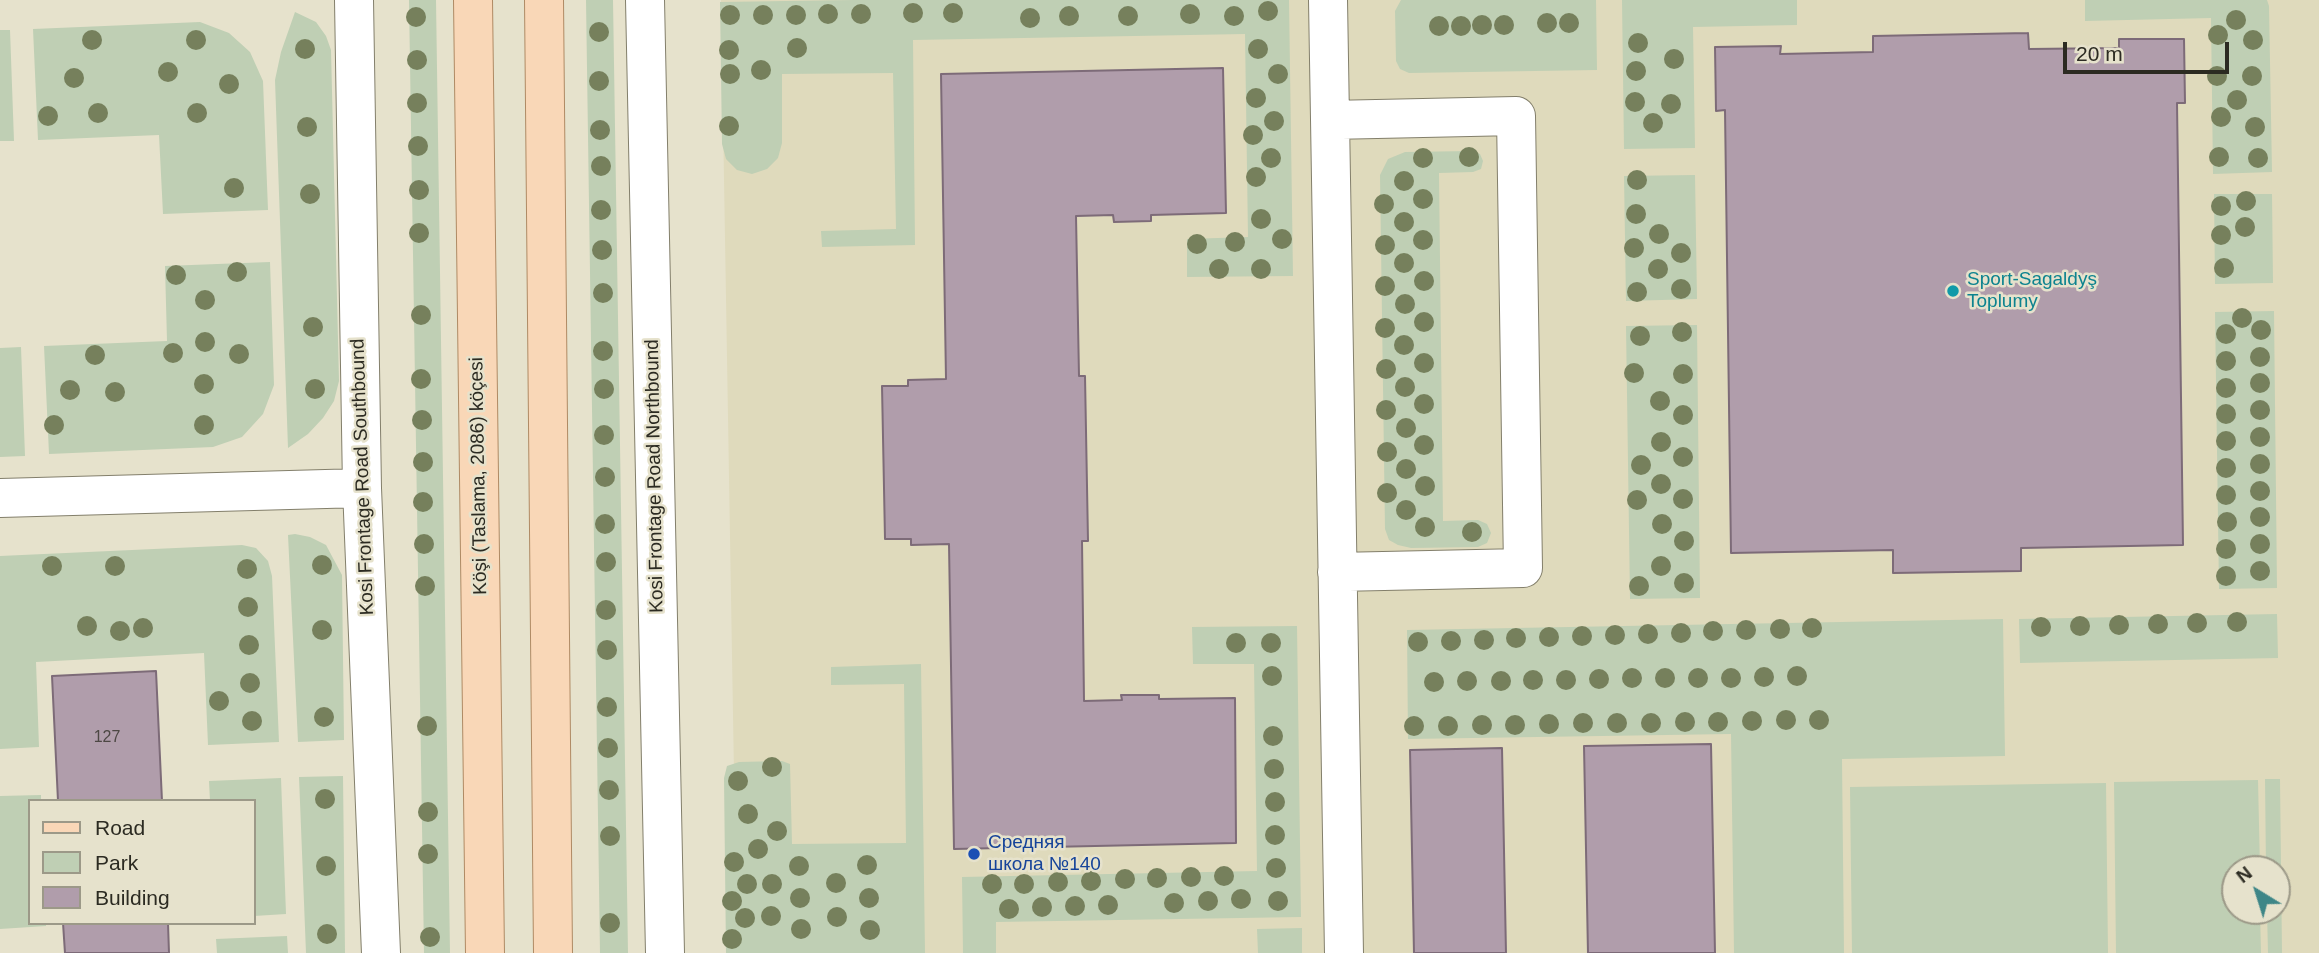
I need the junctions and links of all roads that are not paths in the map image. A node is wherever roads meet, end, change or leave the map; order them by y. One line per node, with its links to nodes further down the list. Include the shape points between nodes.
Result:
1 (354, 0): 7 (street, Kosi Frontage Road Southbound)
2 (473, 0): 11 (main road, Köşi (Taslama, 2086) köçesi)
3 (544, 0): 12 (main road)
4 (645, 0): 13 (street, Kosi Frontage Road Northbound)
5 (1328, 0): 6 (street)
6 (1330, 120): 9 (street); 9 (street, via 1516,116 1522,486 1523,568)
7 (362, 488): 8 (street); 10 (street, Kosi Frontage Road Southbound)
8 (0, 498)
9 (1337, 572): 14 (street)
10 (381, 953)
11 (485, 953)
12 (553, 953)
13 (665, 953)
14 (1344, 953)

